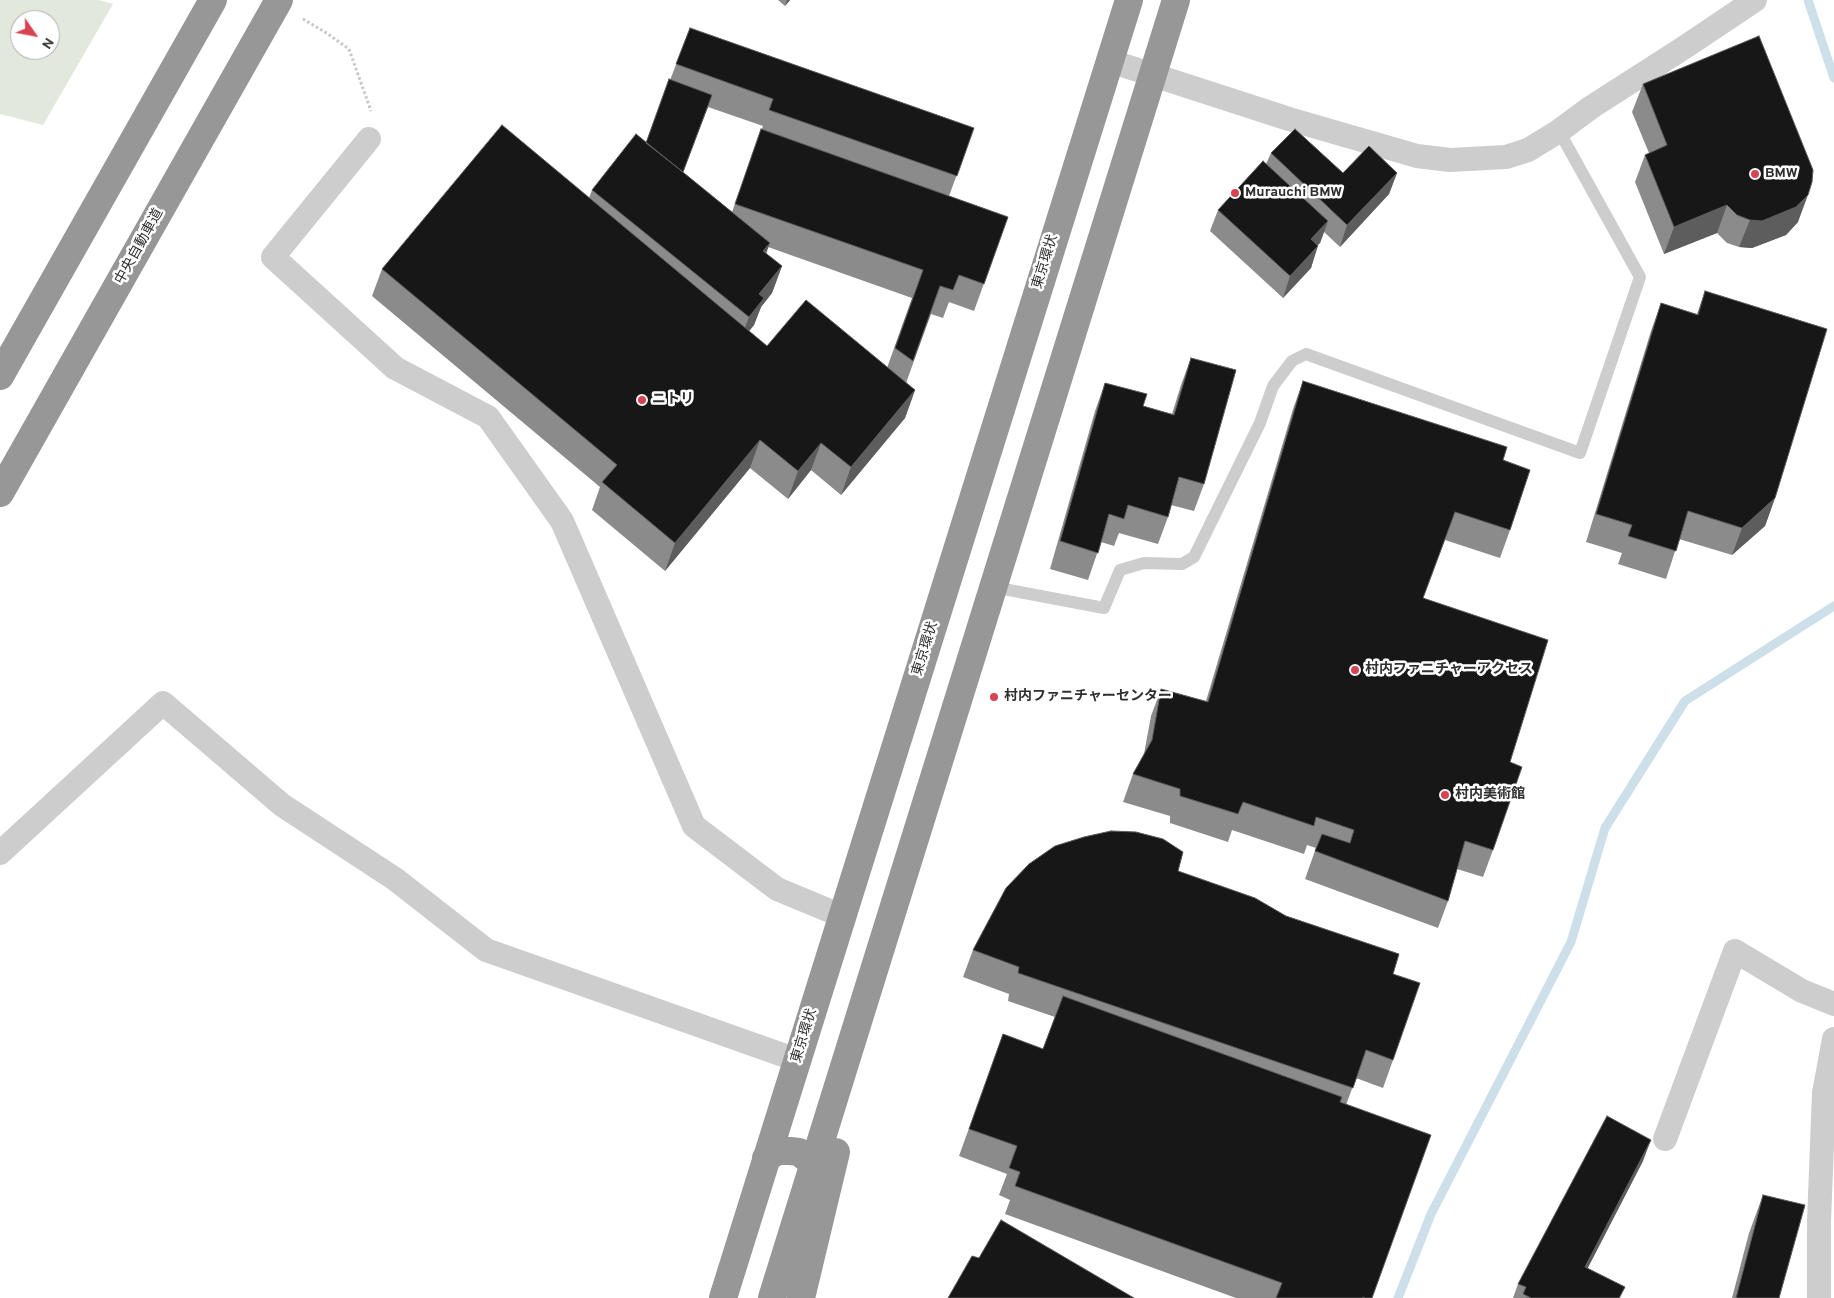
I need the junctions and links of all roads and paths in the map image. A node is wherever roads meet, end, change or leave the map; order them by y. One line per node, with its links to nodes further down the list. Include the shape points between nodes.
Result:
1 (213, 0): 11 (highway)
2 (279, 0): 12 (highway, 中央自動車道)
3 (1128, 0): 7 (highway, 東京環状)
4 (1176, 0): 8 (highway)
5 (1755, 0): 9 (street)
6 (328, 34): 10 (path, via 349,49 375,123)
7 (1110, 61): 8 (street); 16 (highway, 東京環状)
8 (1152, 75): 9 (street, via 1417,156 1450,160 1506,157 1528,150); 13 (highway)
9 (1559, 131): 13 (lane, via 1640,277 1580,454 1306,354 1292,361 1273,386 1260,423 1194,557 1182,564 1144,563 1120,570 1104,608)
10 (369, 139): 16 (street, via 273,257 395,368 488,417 562,521 694,826 777,889)
11 (0, 376)
12 (0, 493)
13 (993, 587): 15 (highway)
14 (0, 853): 19 (street, via 162,703 282,805 395,880 486,950)
15 (901, 881): 22 (highway); 25 (highway, via 866,1054 829,1174)
16 (842, 916): 19 (highway, 東京環状)
17 (1834, 1004): 20 (street, via 1802,991 1735,951)
18 (1834, 1039): 26 (street, via 1824,1093)
19 (797, 1060): 21 (highway, 東京環状)
20 (1665, 1139)
21 (766, 1158): 22 (highway, via 778,1151 790,1150 799,1152); 23 (highway, 東京環状)
22 (814, 1164): 24 (highway)
23 (723, 1298)
24 (772, 1298)
25 (801, 1298)
26 (1819, 1298)

